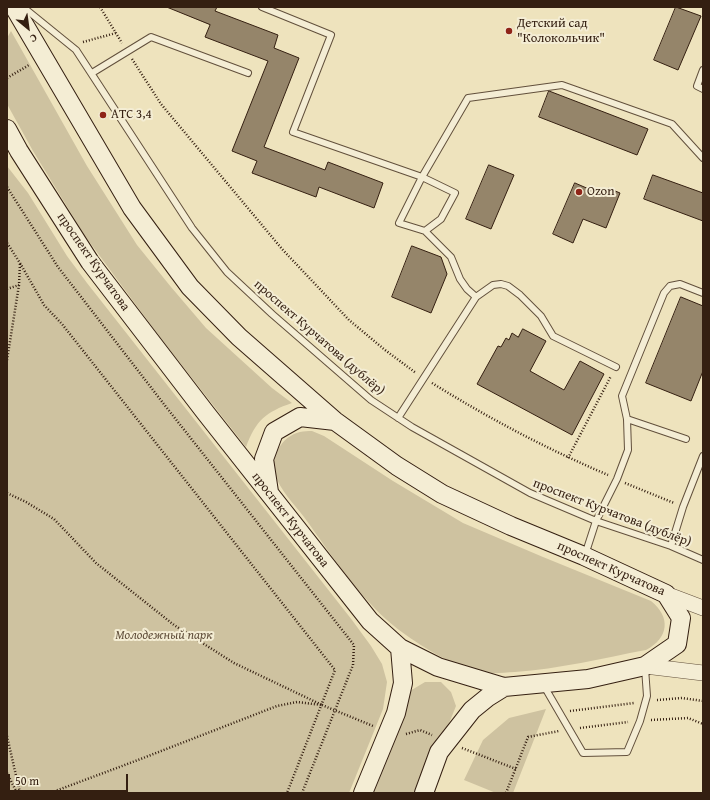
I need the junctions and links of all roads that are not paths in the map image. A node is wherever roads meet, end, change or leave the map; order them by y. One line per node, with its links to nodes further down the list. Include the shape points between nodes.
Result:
1 (14, 7): 17 (main road, проспект Курчатова, via 132,208 190,287 239,337)
2 (23, 7): 6 (lane, проспект Курчатова (дублёр), via 76,50)
3 (262, 7): 10 (lane, via 331,35 293,132)
4 (703, 70): 7 (lane, via 697,86)
5 (248, 73): 6 (lane, via 151,37)
6 (92, 74): 15 (lane, проспект Курчатова (дублёр), via 155,174 192,228 227,272 371,400)
7 (703, 89)
8 (7, 129): 20 (main road, проспект Курчатова, via 90,262)
9 (703, 158): 10 (lane, via 672,124 562,85 468,98)
10 (422, 177): 11 (lane, via 399,223); 11 (lane, via 455,194 441,219)
11 (425, 231): 13 (lane, via 451,257 460,279)
12 (703, 293): 16 (lane, via 680,284 670,286 664,293 622,396)
13 (476, 297): 14 (lane, via 493,285 508,286 541,316 553,336); 15 (lane)
14 (616, 367)
15 (398, 418): 21 (lane, проспект Курчатова (дублёр), via 530,494)
16 (627, 419): 18 (lane); 21 (lane, via 628,450)
17 (335, 421): 20 (main road, via 300,418 274,432 264,459); 23 (main road, проспект Курчатова, via 442,494)
18 (686, 439)
19 (703, 456): 22 (lane)
20 (270, 494): 27 (main road, проспект Курчатова, via 370,621)
21 (596, 521): 22 (lane, проспект Курчатова (дублёр)); 23 (lane)
22 (671, 546): 24 (lane, проспект Курчатова (дублёр))
23 (584, 556): 25 (main road, проспект Курчатова)
24 (703, 560)
25 (666, 594): 26 (street, проспект Курчатова); 28 (main road, via 681,618 677,644)
26 (703, 608)
27 (400, 648): 31 (main road, проспект Курчатова, via 438,667); 32 (main road, via 403,683 396,713)
28 (645, 666): 29 (street, проспект Курчатова); 30 (main road, проспект Курчатова, via 588,679); 30 (lane, via 646,702 628,752 583,753)
29 (703, 674)
30 (542, 683): 31 (main road, проспект Курчатова)
31 (504, 687): 33 (main road, via 488,696 472,710 439,752)
32 (363, 793)
33 (425, 793)

